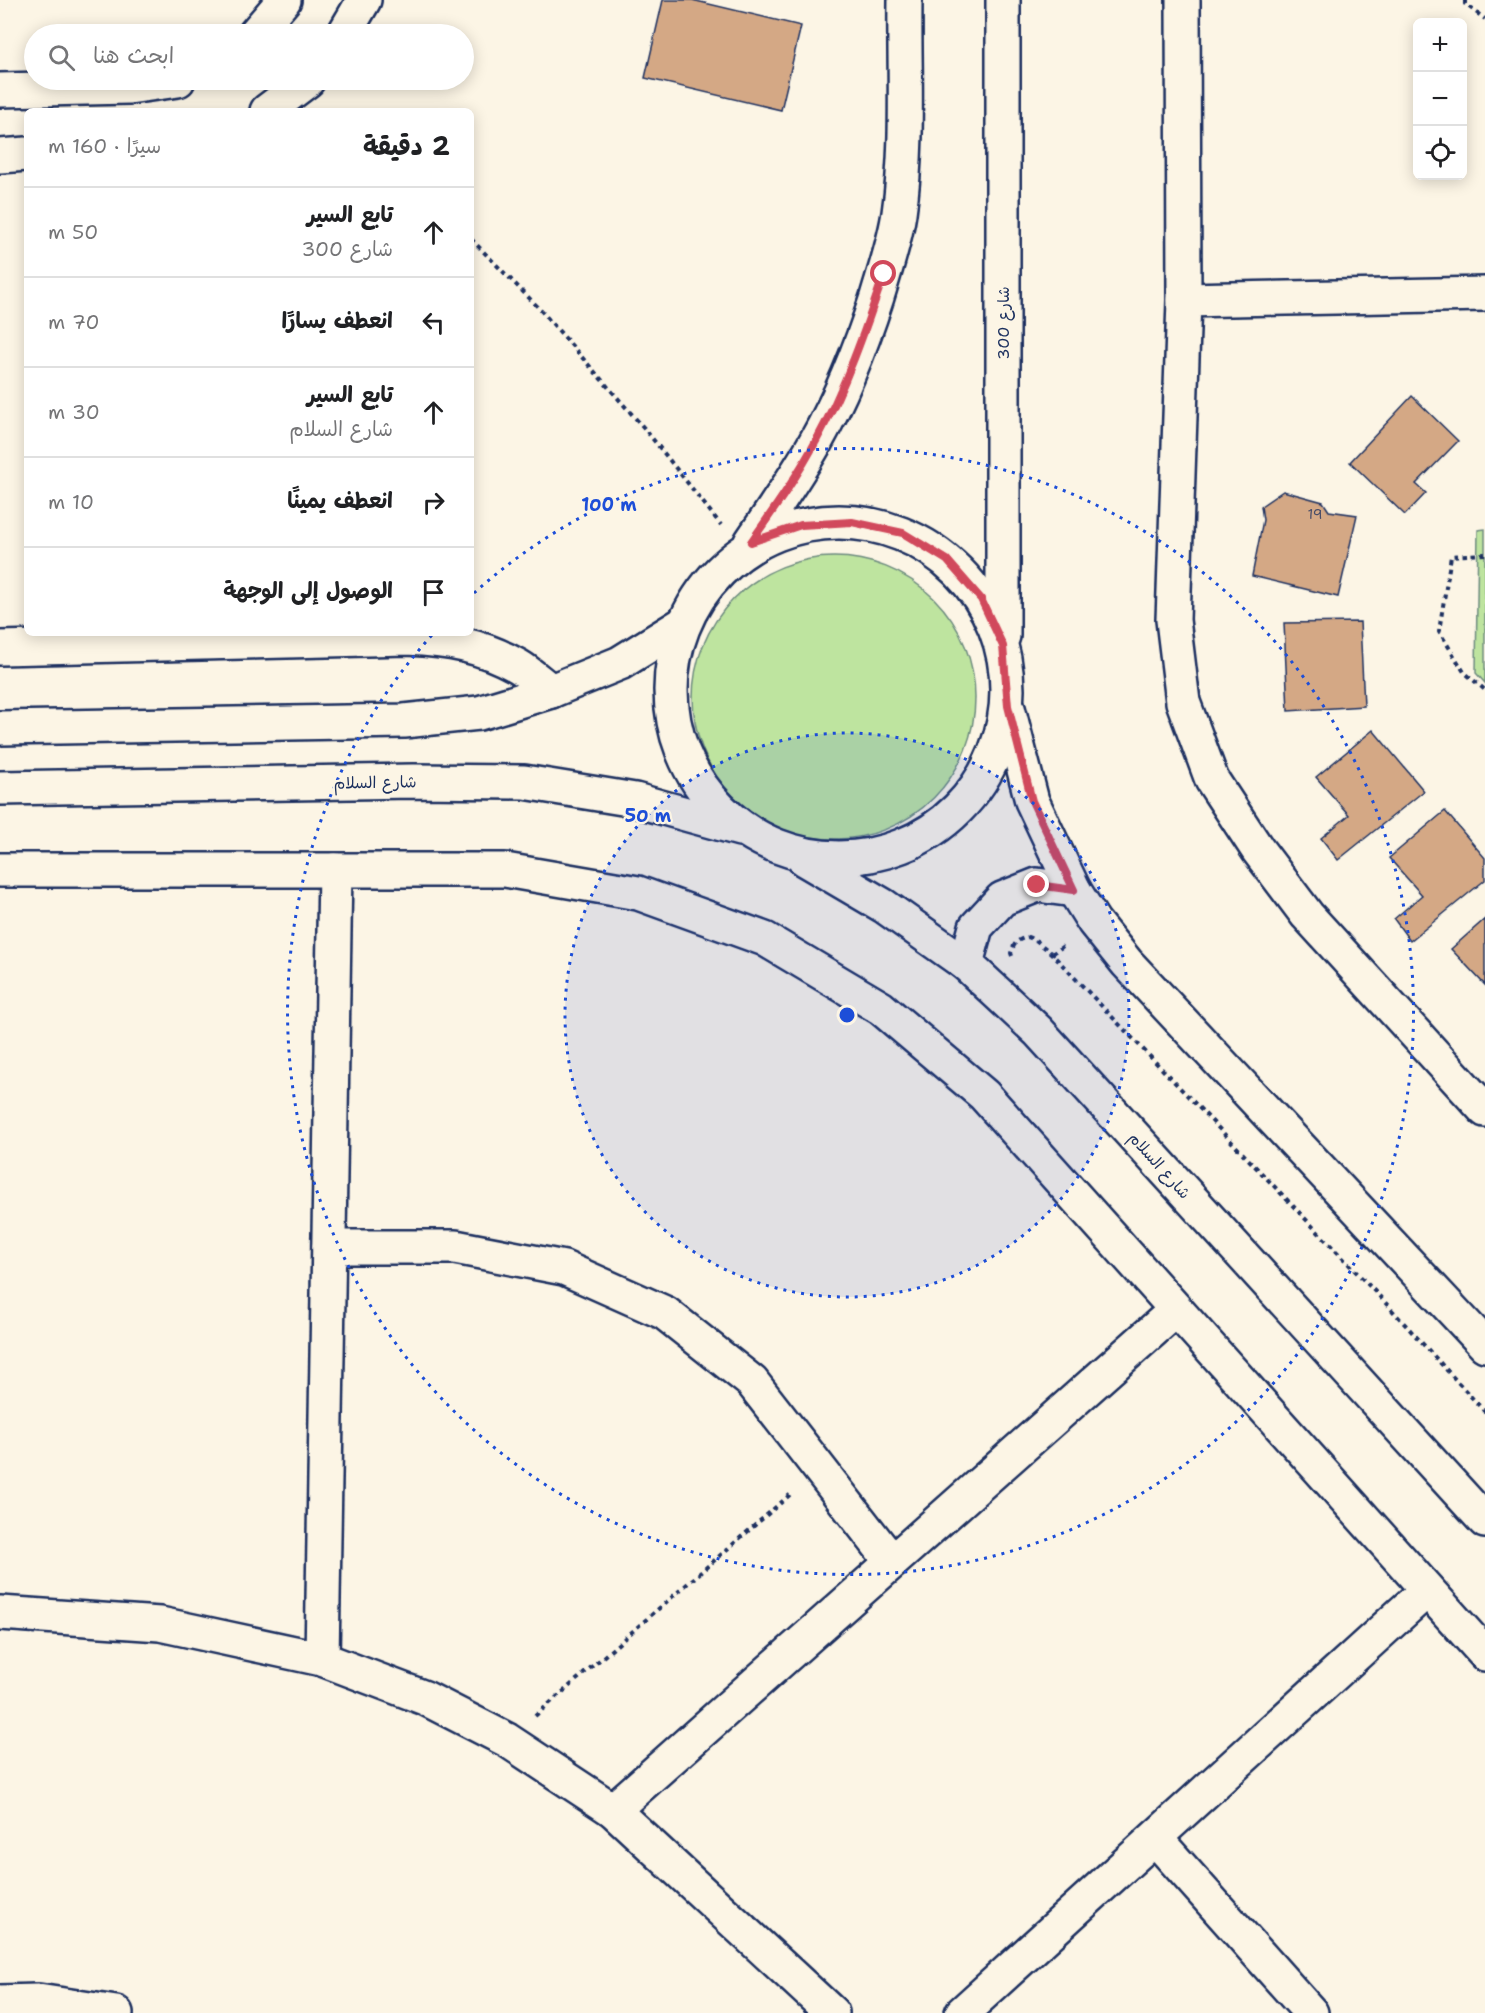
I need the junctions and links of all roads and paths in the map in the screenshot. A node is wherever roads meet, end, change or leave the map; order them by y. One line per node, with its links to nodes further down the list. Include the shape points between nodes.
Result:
1 (284, 0): 8 (street)
2 (364, 0): 9 (street)
3 (904, 0): 19 (street, via 904,161 898,215 884,274 866,331 821,432 785,493)
4 (1003, 0): 22 (street, شارع 300)
5 (1183, 0): 18 (street)
6 (1465, 0): 7 (path)
7 (1485, 19)
8 (265, 24)
9 (350, 24)
10 (24, 89): 11 (street)
11 (0, 90)
12 (294, 90): 13 (street)
13 (271, 108)
14 (24, 154): 15 (street)
15 (0, 156)
16 (474, 242): 19 (path, via 537,306)
17 (1485, 294): 18 (street)
18 (1184, 300): 36 (street, via 1173,620 1183,702 1212,780 1258,850 1307,915)
19 (746, 547): 21 (street, via 707,583); 22 (street, via 801,525 852,522 903,533 947,560 981,599)
20 (1485, 554): 24 (path, via 1451,556 1438,631 1464,672)
21 (683, 624): 25 (street, via 620,663); 29 (street, via 670,681 677,738 703,790)
22 (1003, 646): 26 (street, شارع 300)
23 (0, 648): 25 (street, via 446,640 484,650 519,667)
24 (1485, 690)
25 (551, 692): 27 (street, via 479,713 404,721)
26 (1008, 706): 30 (street, via 993,763 960,810 922,837 912,844 856,859); 33 (street, via 1032,801)
27 (0, 728)
28 (0, 788): 29 (street, شارع السلام, via 524,782 635,800)
29 (745, 830): 30 (street, شارع السلام)
30 (798, 855): 35 (street, شارع السلام, via 885,906)
31 (0, 870): 32 (street)
32 (335, 870): 37 (street); 38 (street, via 505,870 638,893 765,939 881,1008 984,1095)
33 (1074, 890): 35 (street, via 1037,885 1002,899 976,927); 39 (street, via 1127,963)
34 (1015, 960): 40 (path, via 1011,953 1013,945 1028,937 1052,954)
35 (966, 964): 42 (street, شارع السلام, via 1038,1031)
36 (1485, 1110)
37 (329, 1247): 41 (street, via 455,1247 564,1268 665,1313 752,1382); 47 (street)
38 (1176, 1310): 43 (street); 44 (street)
39 (1485, 1345)
40 (1485, 1412)
41 (820, 1469): 43 (street); 48 (path)
42 (1485, 1521)
43 (892, 1562): 49 (street)
44 (1427, 1590): 46 (street); 50 (street)
45 (0, 1613): 47 (street, via 160,1624)
46 (1485, 1654)
47 (322, 1659): 48 (street, via 425,1698)
48 (507, 1740): 49 (street)
49 (613, 1810): 53 (street)
50 (1155, 1838): 54 (street); 55 (street)
51 (0, 2002): 52 (street, via 38,2001)
52 (116, 2013)
53 (832, 2013)
54 (962, 2013)
55 (1311, 2013)

